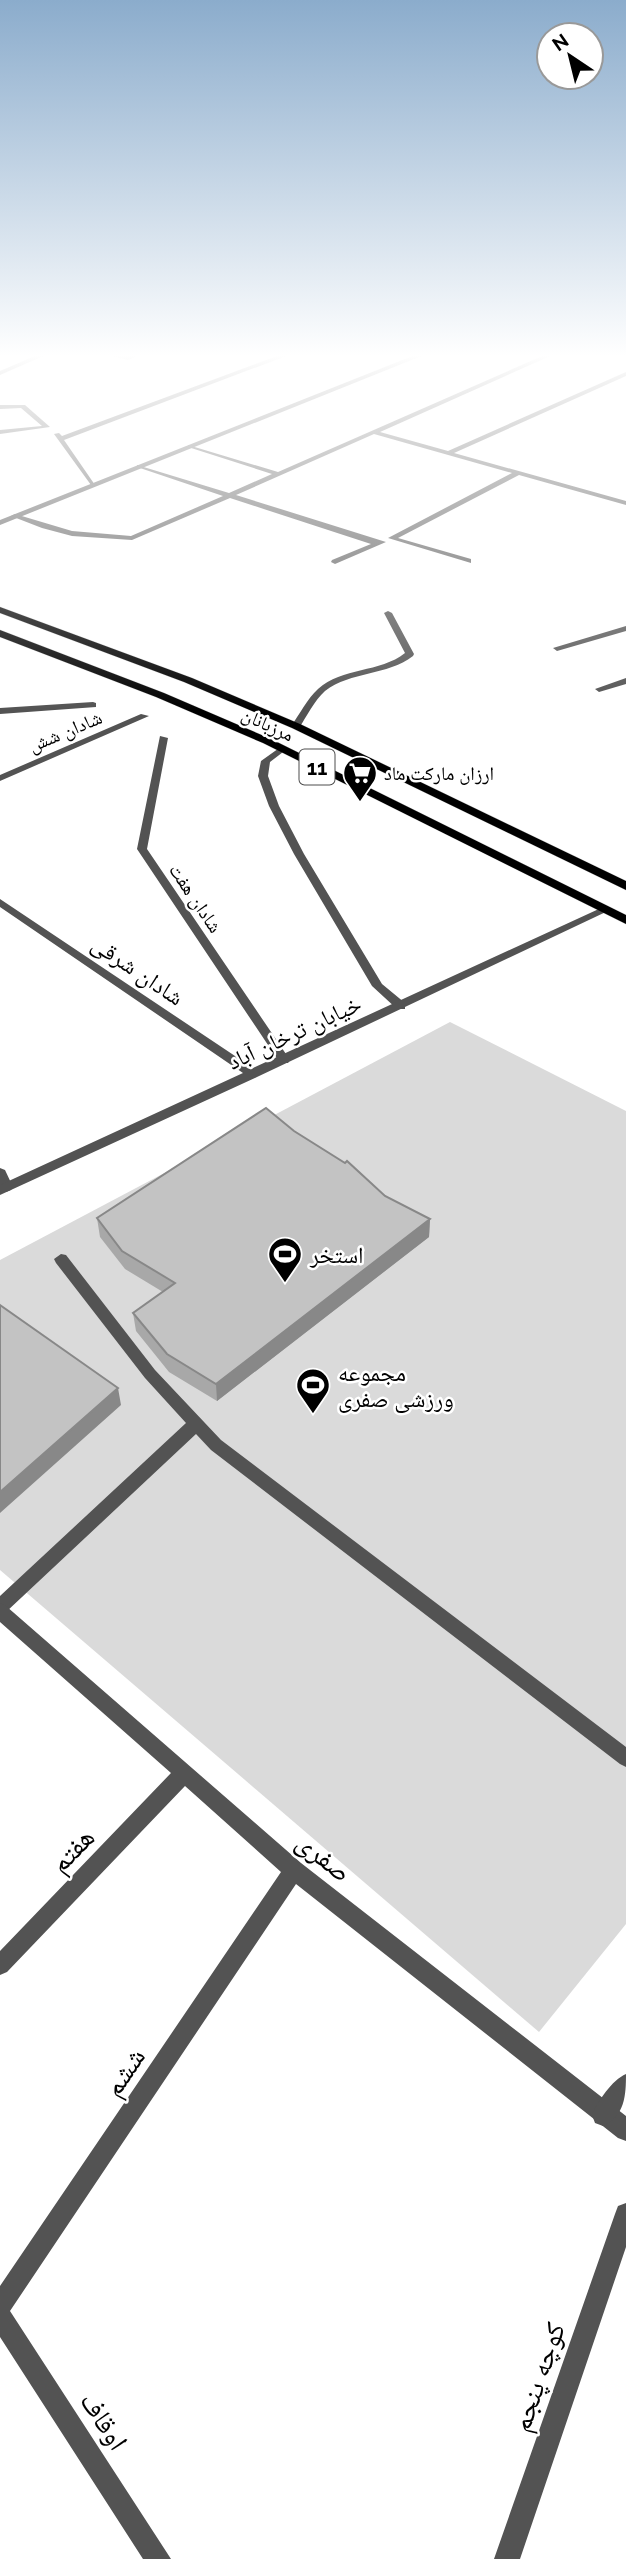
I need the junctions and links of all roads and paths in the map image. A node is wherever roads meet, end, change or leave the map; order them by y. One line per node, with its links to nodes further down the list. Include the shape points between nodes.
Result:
1 (85, 472): 8 (street)
2 (123, 472): 8 (street)
3 (157, 472): 9 (street)
4 (273, 472): 7 (street)
5 (282, 472): 7 (street)
6 (518, 473): 10 (street); 13 (street)
7 (278, 474): 9 (street)
8 (93, 484): 11 (street)
9 (226, 497): 11 (street, via 132,538 67,535); 14 (street)
10 (626, 503)
11 (15, 516): 12 (street)
12 (0, 523)
13 (392, 538): 14 (street); 15 (street)
14 (379, 544): 16 (street)
15 (468, 561)
16 (335, 562)
17 (0, 610): 27 (main road, مرزبانان / 11)
18 (388, 613): 27 (street, via 410,654 400,664 334,682 321,691)
19 (626, 628): 21 (street)
20 (0, 633): 29 (main road, مرزبانان / 11, via 160,695)
21 (557, 648)
22 (626, 681): 23 (street)
23 (599, 689)
24 (93, 705): 25 (street)
25 (0, 711)
26 (144, 716): 30 (street, شادان شش)
27 (296, 726): 31 (main road, مرزبانان / 11)
28 (163, 738): 37 (street, شادان هفت, via 142,849)
29 (282, 749): 34 (main road, مرزبانان / 11); 36 (street, via 266,761 263,776 274,806 378,986)
30 (0, 778)
31 (626, 886)
32 (626, 896): 34 (main road)
33 (0, 902): 38 (street, شادان شرقی)
34 (605, 910): 35 (main road, مرزبانان / 11); 36 (street, خیابان ترخان آباد)
35 (626, 920)
36 (401, 1006): 37 (street, خیابان ترخان آباد)
37 (284, 1060): 38 (street, خیابان ترخان آباد)
38 (253, 1074): 40 (street, خیابان ترخان آباد)
39 (0, 1173): 40 (street)
40 (3, 1189)
41 (61, 1259): 42 (street, via 150,1374)
42 (196, 1424): 43 (street); 44 (street, via 227,1454)
43 (0, 1609): 45 (street, صفری)
44 (626, 1758)
45 (184, 1773): 46 (street, صفری); 47 (street, هفتم)
46 (294, 1870): 49 (street, صفری); 52 (street, ششم)
47 (0, 1965)
48 (626, 2085): 49 (street)
49 (603, 2115): 50 (street, صفری)
50 (626, 2130)
51 (626, 2214): 55 (street, کوچه پنجم)
52 (0, 2306)
53 (0, 2316): 54 (street, اوقاف)
54 (158, 2559)
55 (507, 2559)

